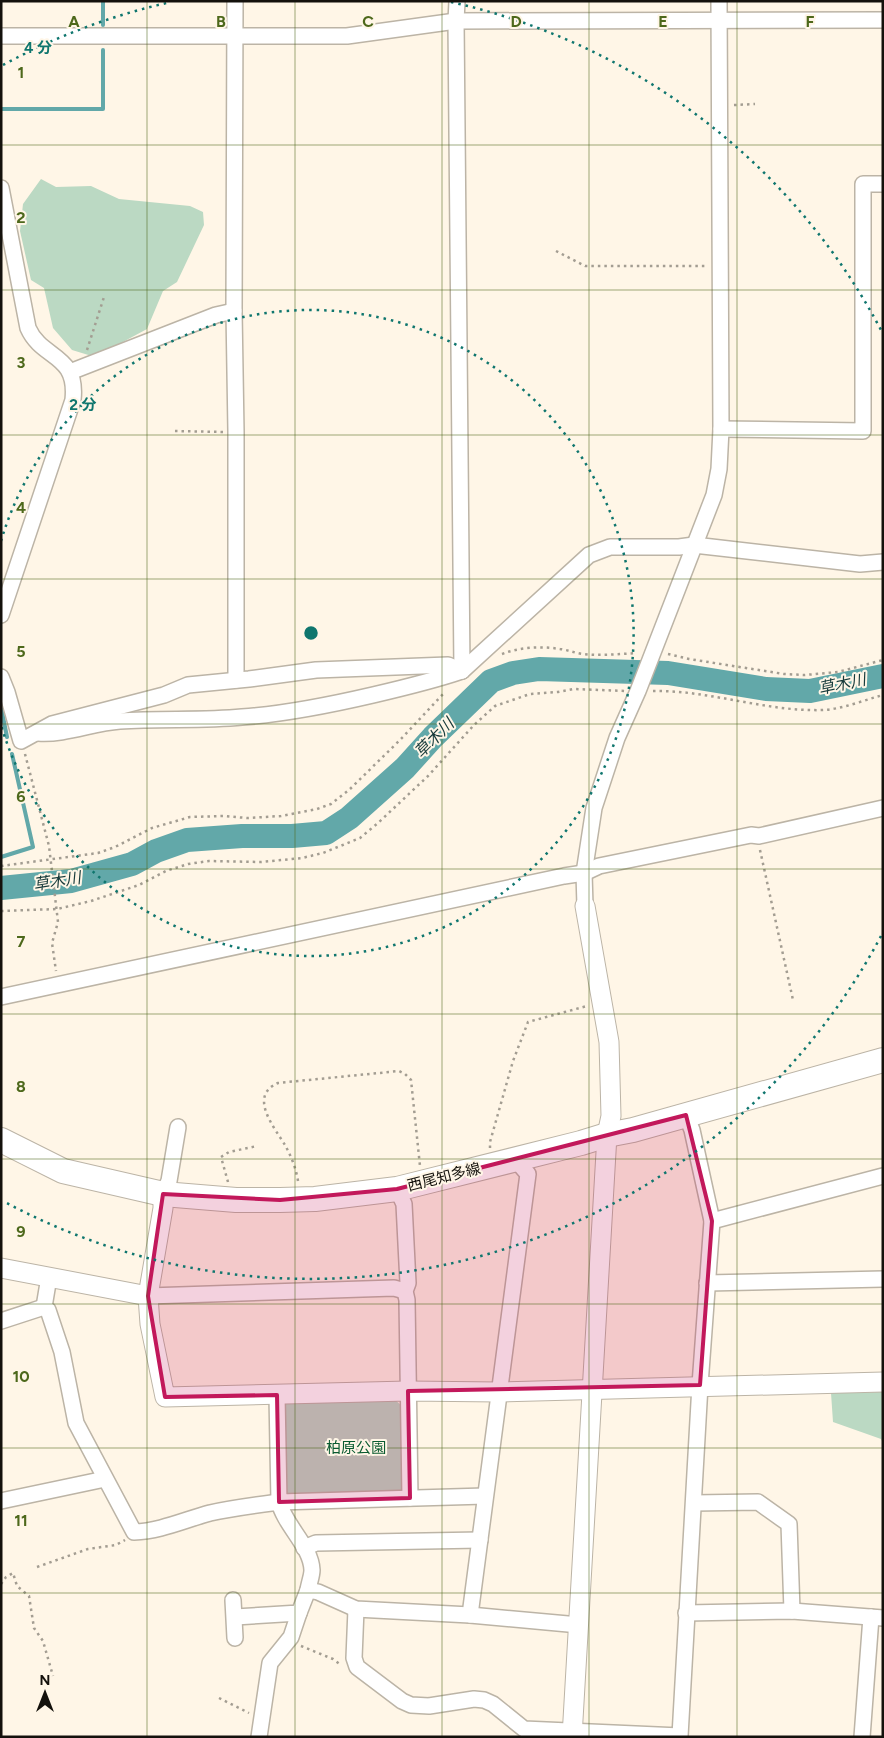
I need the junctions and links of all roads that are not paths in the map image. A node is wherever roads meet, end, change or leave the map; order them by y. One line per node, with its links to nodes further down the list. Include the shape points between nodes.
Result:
1 (235, 1): 8 (street)
2 (457, 1): 5 (street)
3 (719, 1): 6 (street)
4 (883, 20): 6 (street)
5 (456, 21): 6 (street); 8 (street, via 347,36); 17 (street)
6 (719, 21): 13 (street)
7 (1, 36): 8 (street)
8 (235, 36): 11 (street)
9 (883, 184): 13 (street, via 863,184 863,432)
10 (1, 188): 12 (street, via 28,328 36,340)
11 (234, 311): 12 (street); 19 (street)
12 (76, 369): 16 (street, via 73,400)
13 (721, 428): 14 (street, via 718,482)
14 (694, 545): 15 (street, via 860,564); 17 (street, via 610,547 590,555); 22 (street, via 594,808)
15 (883, 562)
16 (1, 615)
17 (462, 671): 19 (street, via 448,665 393,666 316,670); 20 (street, via 388,692 286,713 240,718 122,721 54,734)
18 (1, 677): 20 (street, via 21,741)
19 (236, 680): 20 (street, via 188,685 164,695 52,724)
20 (38, 733)
21 (883, 808): 22 (street, via 599,866)
22 (584, 873): 23 (street); 24 (street)
23 (585, 906): 28 (street, via 609,1051 611,1116)
24 (1, 997)
25 (883, 1060): 26 (main road, 西尾知多線)
26 (686, 1115): 28 (main road, 西尾知多線); 34 (street)
27 (178, 1127): 33 (street, via 169,1181)
28 (607, 1135): 30 (main road, 西尾知多線); 45 (street)
29 (1, 1140): 33 (main road, 西尾知多線, via 63,1171)
30 (504, 1162): 32 (main road, 西尾知多線); 47 (street, via 528,1174)
31 (883, 1176): 34 (street)
32 (397, 1189): 33 (main road, 西尾知多線, via 300,1200); 39 (street, via 404,1204 408,1283)
33 (163, 1194): 40 (street)
34 (712, 1221): 38 (street)
35 (1, 1268): 36 (street)
36 (49, 1276): 40 (street); 41 (street)
37 (883, 1279): 38 (street)
38 (707, 1283): 44 (street)
39 (405, 1291): 40 (street, via 394,1288); 46 (street)
40 (148, 1296): 48 (street, via 150,1324 165,1397)
41 (44, 1306): 42 (street); 49 (street, via 62,1352 76,1423)
42 (1, 1321)
43 (883, 1382): 44 (street)
44 (700, 1385): 45 (street); 54 (street)
45 (594, 1389): 47 (street); 66 (street)
46 (408, 1391): 47 (street); 48 (street); 51 (street)
47 (499, 1392): 50 (street)
48 (277, 1394): 53 (street)
49 (105, 1479): 52 (street); 53 (street, via 134,1532 148,1532 226,1510)
50 (485, 1496): 51 (street); 55 (street)
51 (410, 1498): 53 (street)
52 (1, 1502)
53 (279, 1502): 56 (street)
54 (694, 1503): 60 (street, via 758,1502 789,1524); 62 (street)
55 (480, 1540): 56 (street, via 316,1543); 63 (street)
56 (304, 1548): 57 (street, via 312,1570)
57 (308, 1590): 59 (street); 61 (street)
58 (233, 1600): 64 (street)
59 (356, 1609): 63 (street); 68 (street, via 354,1658 357,1667 402,1701 429,1706 484,1700 524,1729)
60 (792, 1610): 62 (street); 65 (street)
61 (300, 1613): 64 (street); 69 (street, via 288,1641 270,1663)
62 (686, 1613): 68 (street, via 680,1736)
63 (470, 1616): 66 (street)
64 (235, 1618): 67 (street)
65 (877, 1618): 70 (street)
66 (579, 1625): 68 (street)
67 (235, 1638)
68 (572, 1734)
69 (259, 1737)
70 (862, 1737)

